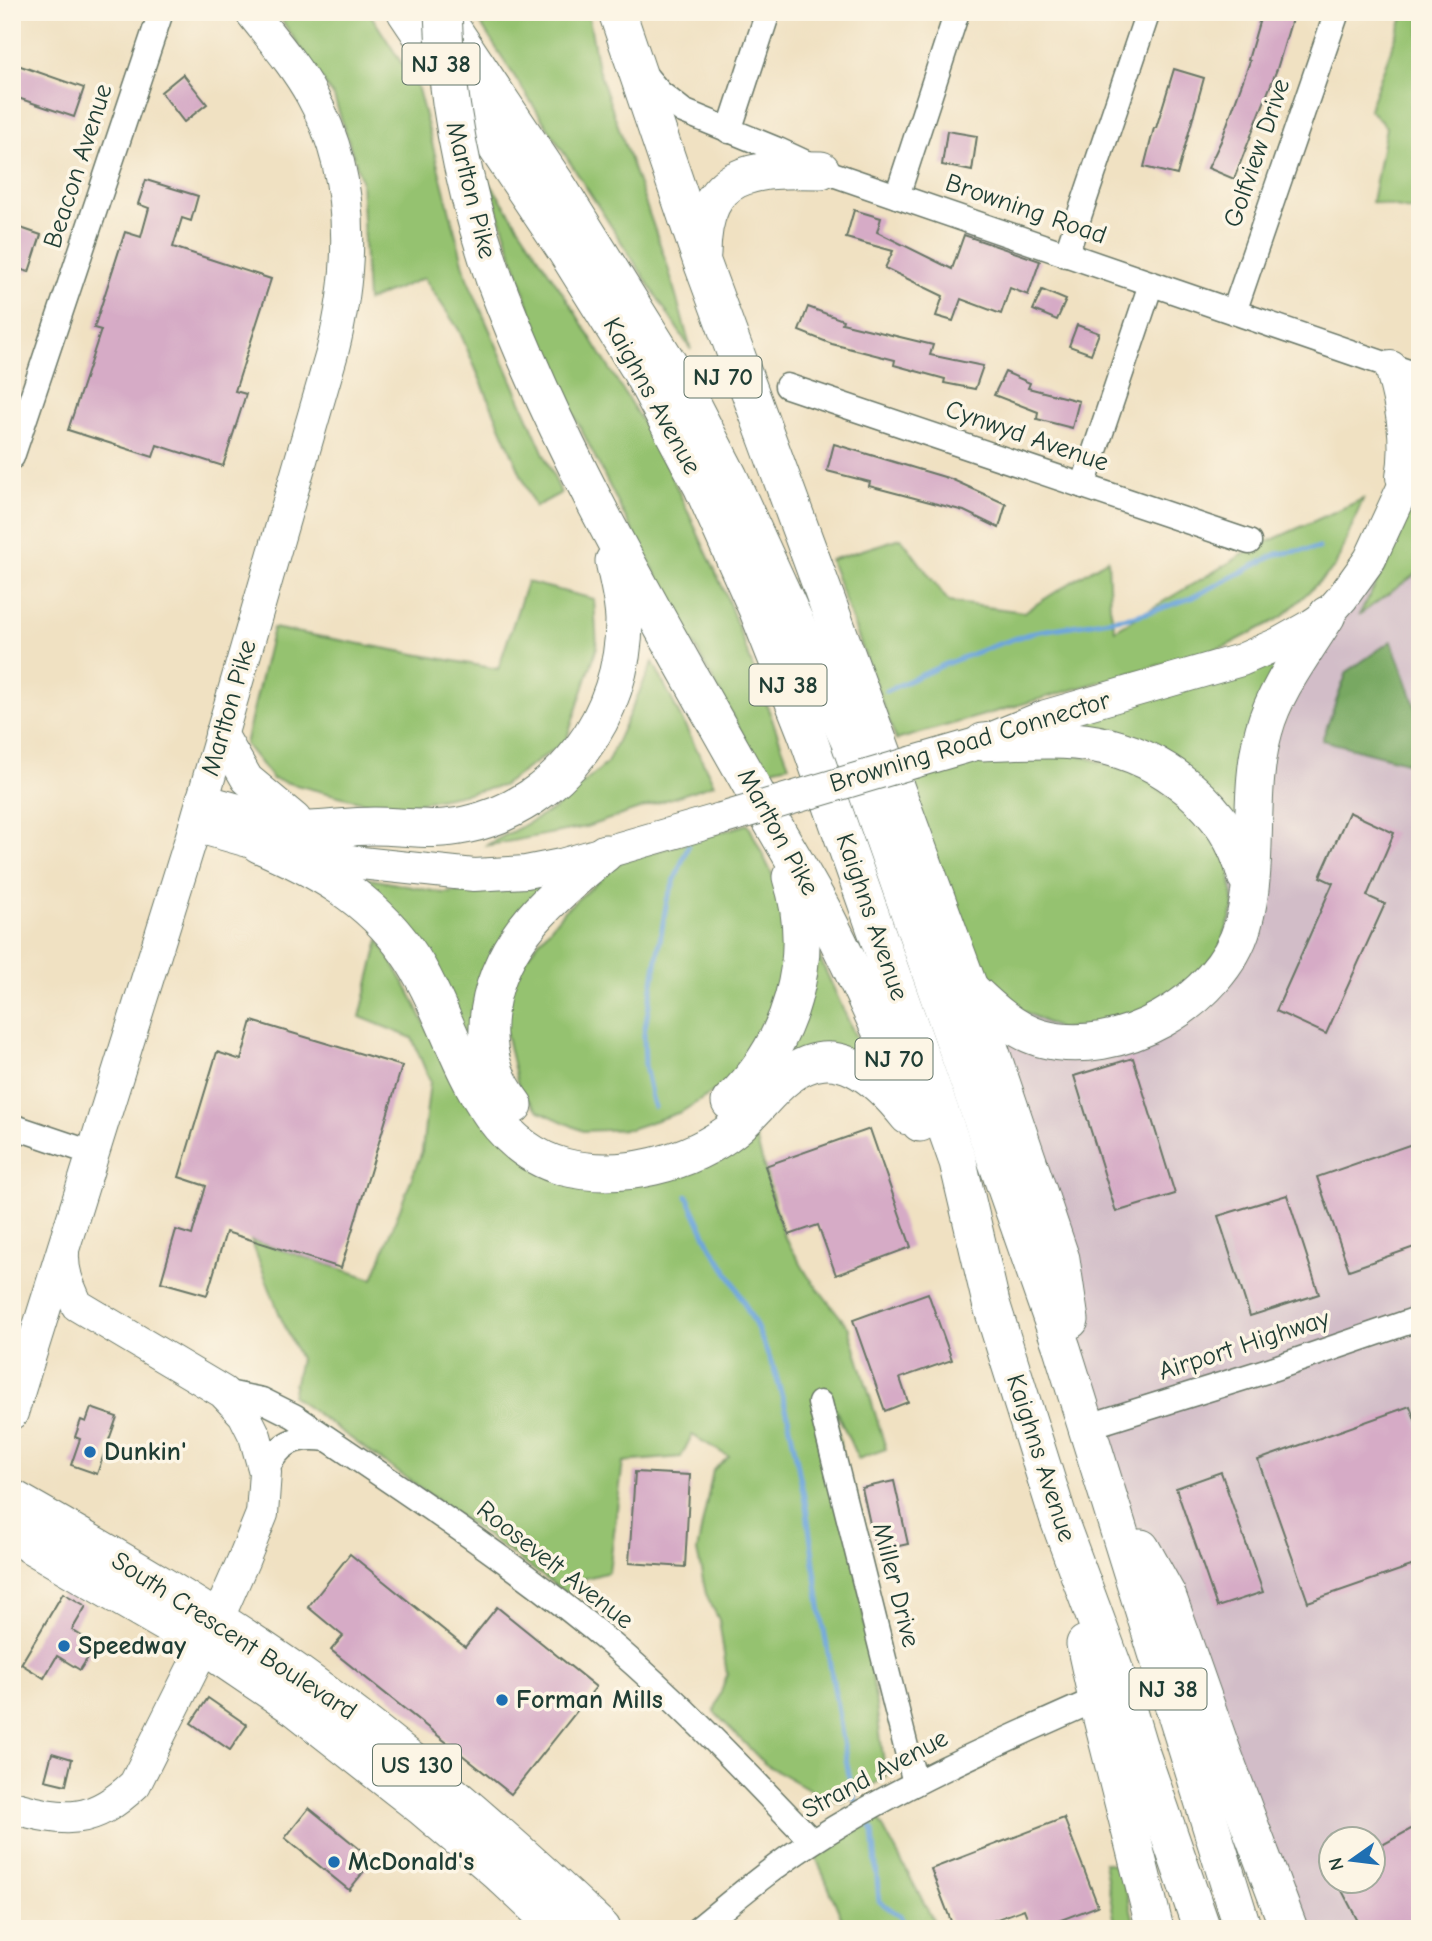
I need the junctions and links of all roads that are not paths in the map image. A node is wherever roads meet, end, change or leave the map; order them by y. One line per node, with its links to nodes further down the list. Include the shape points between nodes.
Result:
1 (161, 12): 22 (street, Beacon Avenue)
2 (251, 12): 28 (main road, Marlton Pike, via 310,92 325,123 343,184 348,254 343,307 332,353)
3 (406, 12): 43 (highway, Kaighns Avenue / NJ 38, via 639,368 726,537 807,734 958,1162)
4 (442, 12): 25 (highway, Marlton Pike / NJ 70, bridge, via 446,76 473,213 543,398); 29 (highway, Kaighns Avenue / NJ 38, via 681,384 729,477)
5 (603, 12): 29 (highway, NJ 70, via 643,152 805,598)
6 (617, 12): 11 (highway)
7 (768, 12): 12 (street)
8 (957, 12): 14 (street)
9 (1148, 12): 15 (street)
10 (1337, 12): 18 (street, Golfview Drive)
11 (633, 62): 12 (street, Browning Road, via 671,103); 16 (highway)
12 (729, 131): 13 (street, Browning Road)
13 (821, 170): 14 (street, Browning Road); 16 (highway, via 768,170 730,184 706,216)
14 (897, 196): 15 (street, Browning Road)
15 (1066, 255): 17 (street, Browning Road)
16 (702, 262): 38 (highway)
17 (1151, 284): 18 (street, Browning Road); 23 (street)
18 (1234, 312): 19 (street, Browning Road)
19 (1406, 371): 24 (main road, via 1401,402 1406,448)
20 (787, 386): 23 (street, Cynwyd Avenue)
21 (1420, 451): 24 (main road, Browning Road Connector)
22 (12, 456)
23 (1083, 486): 26 (street, Cynwyd Avenue)
24 (1400, 492): 27 (main road, Browning Road Connector, via 1370,559)
25 (604, 519): 32 (highway, Marlton Pike / NJ 70); 33 (highway, via 622,597 622,654 609,703 575,760 525,801 481,821 432,829)
26 (1249, 542)
27 (1327, 615): 30 (main road, Browning Road Connector, via 1241,660 1046,716); 37 (highway, via 1280,691 1265,726 1253,784)
28 (221, 734): 31 (main road, Marlton Pike); 33 (main road, via 247,779)
29 (849, 740): 50 (highway, Kaighns Avenue / NJ 38, via 1030,1253)
30 (983, 742): 35 (main road, Browning Road Connector, bridge); 37 (highway, via 1097,744 1165,771 1196,794 1221,823 1237,851)
31 (199, 813): 33 (main road, Browning Road Connector); 34 (main road, Browning Road Connector); 41 (main road, Marlton Pike)
32 (774, 826): 35 (highway, via 797,897 802,947 796,991 775,1045 742,1090 715,1114 665,1139 609,1149 561,1140 520,1112 494,1071 487,1022 501,969 532,920); 40 (highway, Marlton Pike / NJ 70, via 873,1015)
33 (310, 830): 36 (main road, Browning Road Connector)
34 (259, 844): 36 (main road, Browning Road Connector); 40 (highway, via 319,872 355,897 392,932 428,986 493,1118 517,1143 545,1160 608,1172 667,1162 721,1138 788,1076 821,1062 848,1065 872,1077)
35 (605, 853): 36 (main road, Browning Road Connector, via 511,874)
36 (419, 869)
37 (1250, 891): 38 (highway, via 1240,935 1222,970 1167,1016 1120,1036 1073,1042 1039,1037 1010,1023)
38 (970, 990): 50 (highway, via 1061,1259)
39 (12, 1126): 41 (street)
40 (928, 1141): 43 (highway, Marlton Pike / NJ 70)
41 (92, 1153): 42 (main road, Marlton Pike)
42 (63, 1253): 44 (main road, via 62,1266); 46 (main road, Marlton Pike)
43 (991, 1303): 55 (highway, Kaighns Avenue / NJ 38)
44 (77, 1305): 46 (main road); 47 (main road)
45 (1420, 1318): 50 (street, Airport Highway)
46 (40, 1320): 49 (main road, Marlton Pike)
47 (223, 1392): 51 (street, Roosevelt Avenue, via 262,1400); 52 (main road, via 244,1414)
48 (820, 1403): 59 (street, Miller Drive)
49 (12, 1413)
50 (1086, 1427): 53 (highway, Kaighns Avenue / NJ 38)
51 (327, 1439): 52 (street, via 302,1437 287,1444 272,1455); 61 (street, Roosevelt Avenue, via 501,1556 615,1647 694,1719)
52 (265, 1472): 57 (main road, via 262,1514)
53 (1105, 1482): 62 (highway, Kaighns Avenue / NJ 38); 69 (highway, via 1167,1595)
54 (12, 1498): 57 (highway, South Crescent Boulevard / US 130)
55 (1059, 1520): 58 (highway); 67 (highway, Kaighns Avenue / NJ 38)
56 (12, 1534): 57 (highway, South Crescent Boulevard / US 130, via 144,1613)
57 (210, 1632): 60 (main road, via 135,1784 117,1801 75,1817 48,1817); 63 (highway, South Crescent Boulevard / US 130, via 497,1871); 64 (highway, South Crescent Boulevard / US 130, via 295,1672 403,1753)
58 (1097, 1699): 59 (street, Strand Avenue); 66 (highway)
59 (915, 1783): 61 (street, Strand Avenue)
60 (12, 1807)
61 (812, 1842): 65 (street, Strand Avenue)
62 (1238, 1912): 68 (highway, NJ 38)
63 (559, 1929)
64 (602, 1929)
65 (698, 1929)
66 (1155, 1929)
67 (1202, 1929)
68 (1250, 1929)
69 (1289, 1929)

